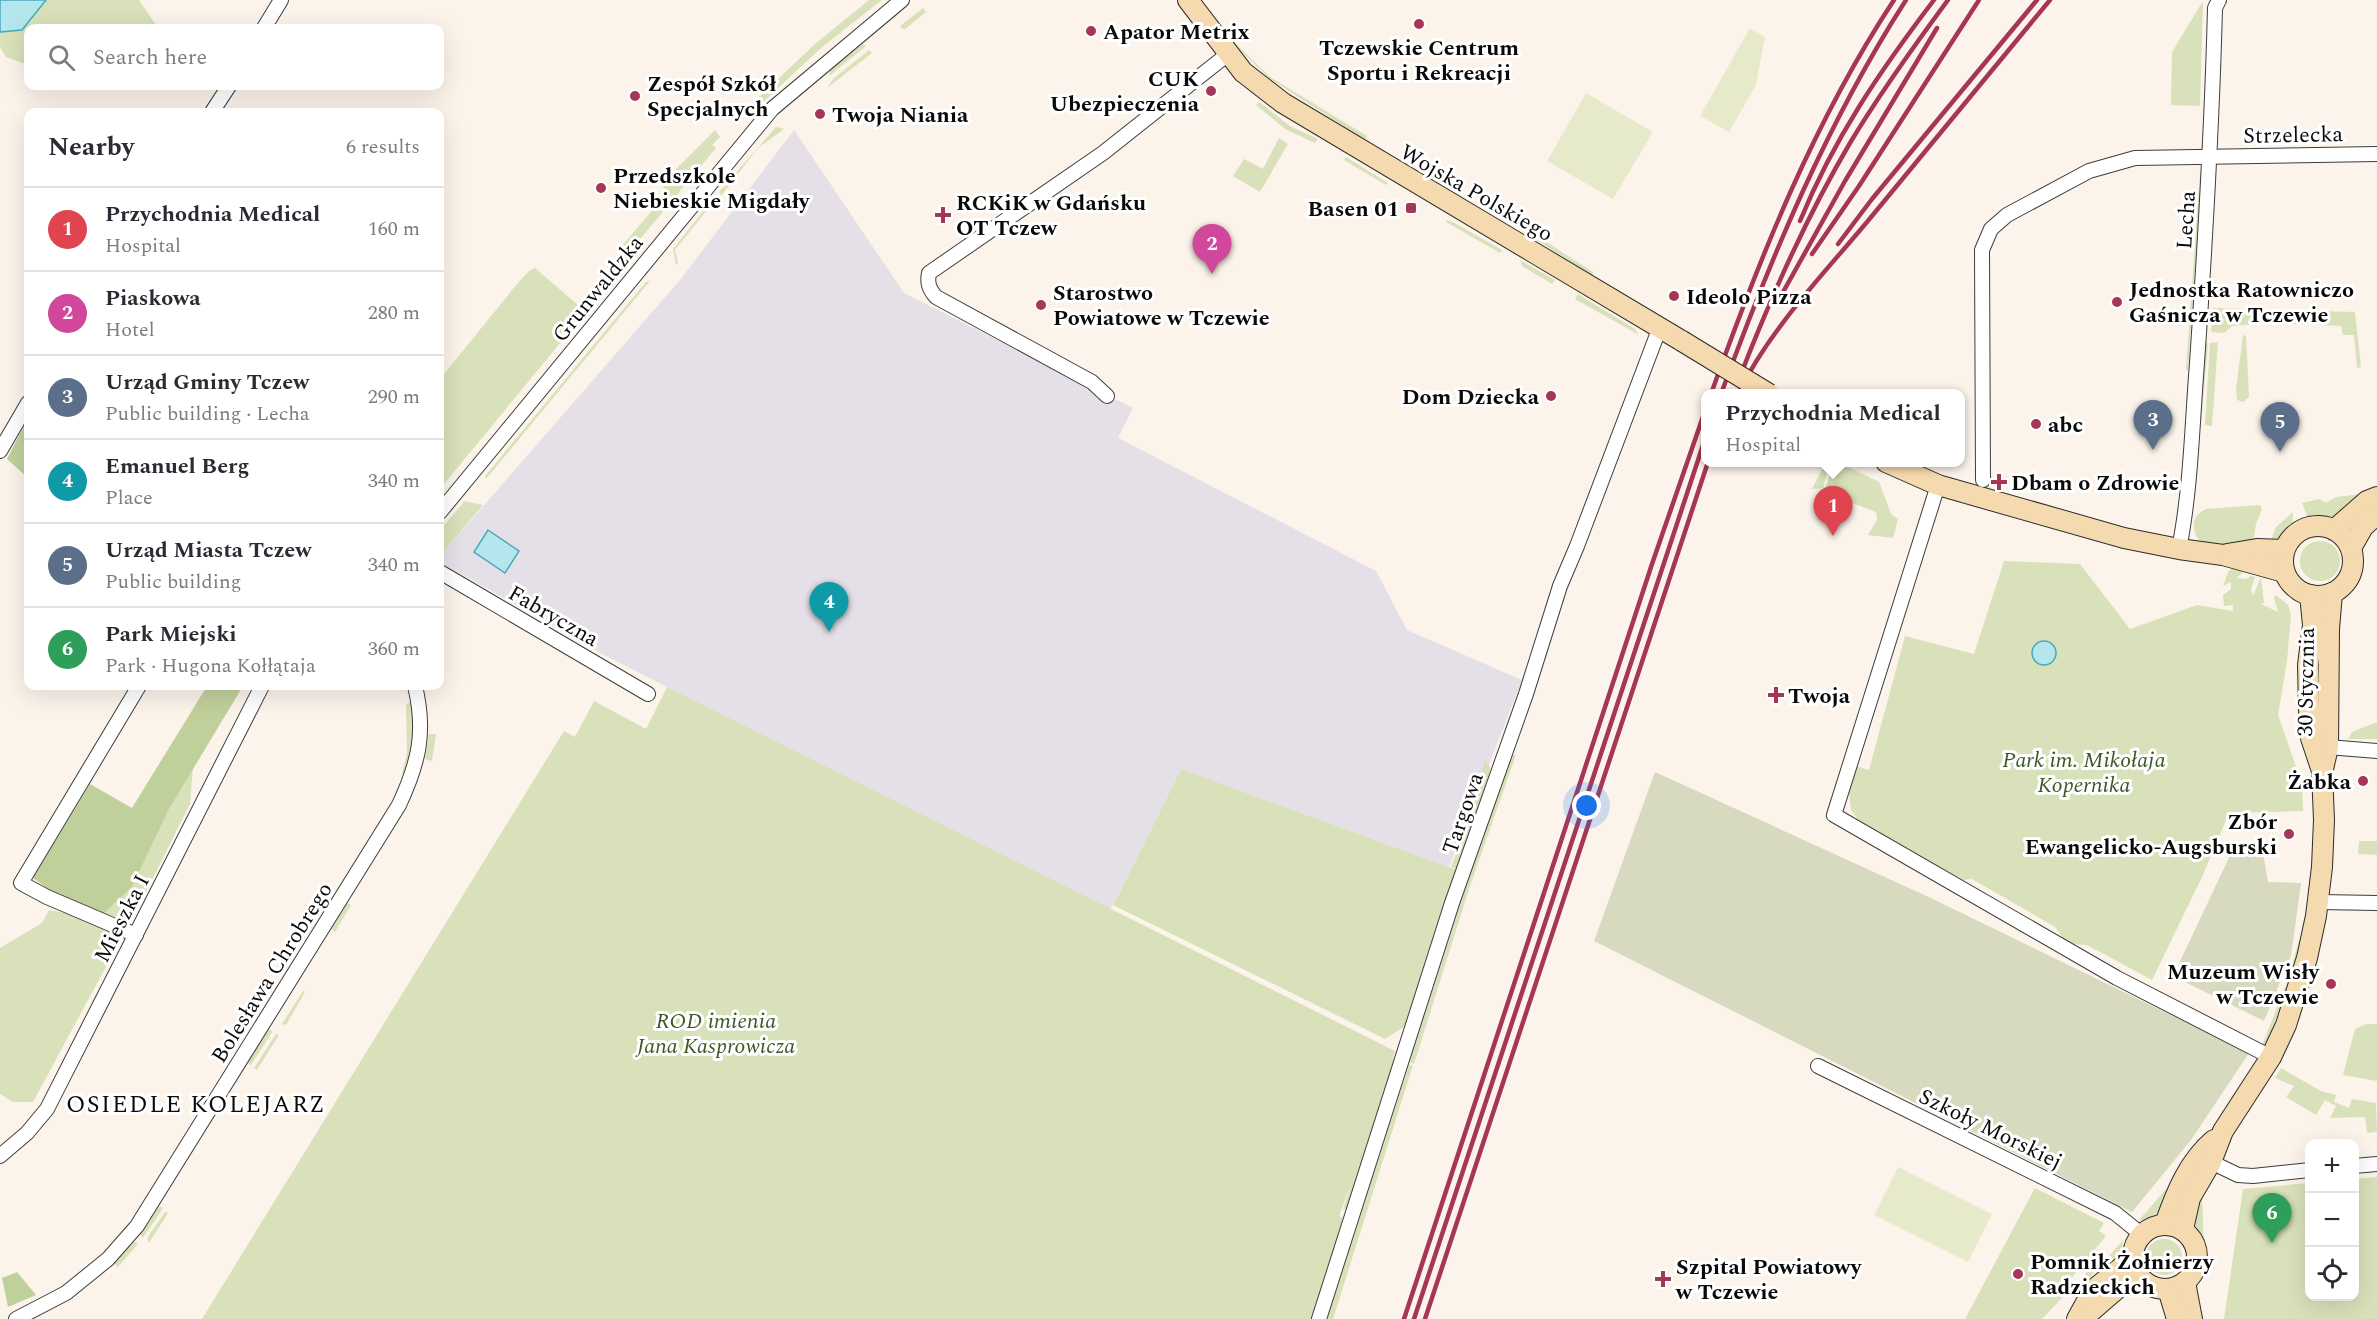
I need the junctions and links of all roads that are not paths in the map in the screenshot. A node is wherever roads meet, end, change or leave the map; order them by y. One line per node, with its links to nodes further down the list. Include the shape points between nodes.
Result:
1 (281, 0): 5 (street)
2 (902, 0): 20 (street, Grunwaldzka, via 772,109)
3 (1188, 0): 6 (street, Wojska Polskiego)
4 (2218, 0): 10 (street, Lecha)
5 (266, 24)
6 (1228, 54): 11 (street, Wojska Polskiego, via 1243,72 1306,117); 13 (street, via 1103,153 929,273 927,281 936,297 1092,382)
7 (226, 90): 8 (street)
8 (215, 108)
9 (2377, 154): 10 (street, Strzelecka)
10 (2210, 157): 17 (street, Strzelecka, via 2121,160 2079,176 2007,215 1991,229 1982,250); 23 (street, Lecha, via 2192,429)
11 (1660, 327): 12 (street, Wojska Polskiego, bridge); 54 (street, Targowa, via 1560,586 1452,903)
12 (1761, 389)
13 (1107, 396)
14 (24, 410): 15 (street)
15 (0, 451)
16 (1897, 467): 18 (street)
17 (1983, 480)
18 (1938, 485): 23 (street, via 2124,538); 41 (street, via 1834,815 2117,978)
19 (2377, 497): 22 (street)
20 (444, 507)
21 (2377, 514): 25 (street, via 2363,527)
22 (2334, 530): 24 (street, via 2321,525 2307,527 2297,532); 25 (street)
23 (2179, 549): 26 (street)
24 (2284, 549): 26 (street); 27 (street)
25 (2351, 549): 29 (street, via 2348,579)
26 (2223, 555): 27 (street)
27 (2284, 572): 30 (street, via 2294,587)
28 (444, 574): 34 (street, Fabryczna)
29 (2332, 593): 30 (street); 35 (street, 30 Stycznia)
30 (2310, 595): 37 (street, 30 Stycznia, via 2313,625 2308,665 2309,710 2311,738)
31 (138, 690): 40 (street, via 21,883)
32 (260, 690): 40 (street, Mieszka I)
33 (416, 690): 53 (street, Bolesława Chrobrego, via 420,710 419,753 399,805 137,1226 108,1259 66,1293)
34 (648, 694)
35 (2328, 747): 36 (street); 37 (street, 30 Stycznia)
36 (2377, 751)
37 (2322, 771): 38 (street, 30 Stycznia, via 2324,820)
38 (2319, 902): 39 (street); 41 (street, 30 Stycznia, via 2293,1007)
39 (2377, 903)
40 (136, 935): 44 (street, Mieszka I, via 47,1109)
41 (2271, 1057): 43 (street, 30 Stycznia)
42 (1818, 1066): 50 (street, Szkoły Morskiej, via 2115,1213)
43 (2223, 1131): 45 (street, 30 Stycznia); 49 (street, 30 Stycznia, via 2188,1170 2177,1189)
44 (0, 1156)
45 (2211, 1162): 48 (street, via 2238,1175); 49 (street, 30 Stycznia)
46 (2377, 1164): 47 (street)
47 (2359, 1166)
48 (2305, 1171)
49 (2174, 1227): 50 (street, via 2156,1225); 52 (street, via 2195,1245 2197,1255 2196,1265)
50 (2141, 1234): 51 (street, via 2133,1250)
51 (2136, 1268): 52 (street, via 2147,1284 2157,1288); 55 (street, via 2093,1290); 56 (street)
52 (2177, 1286): 57 (street); 58 (street)
53 (16, 1319)
54 (1319, 1319)
55 (2077, 1319)
56 (2082, 1319)
57 (2176, 1319)
58 (2192, 1319)

